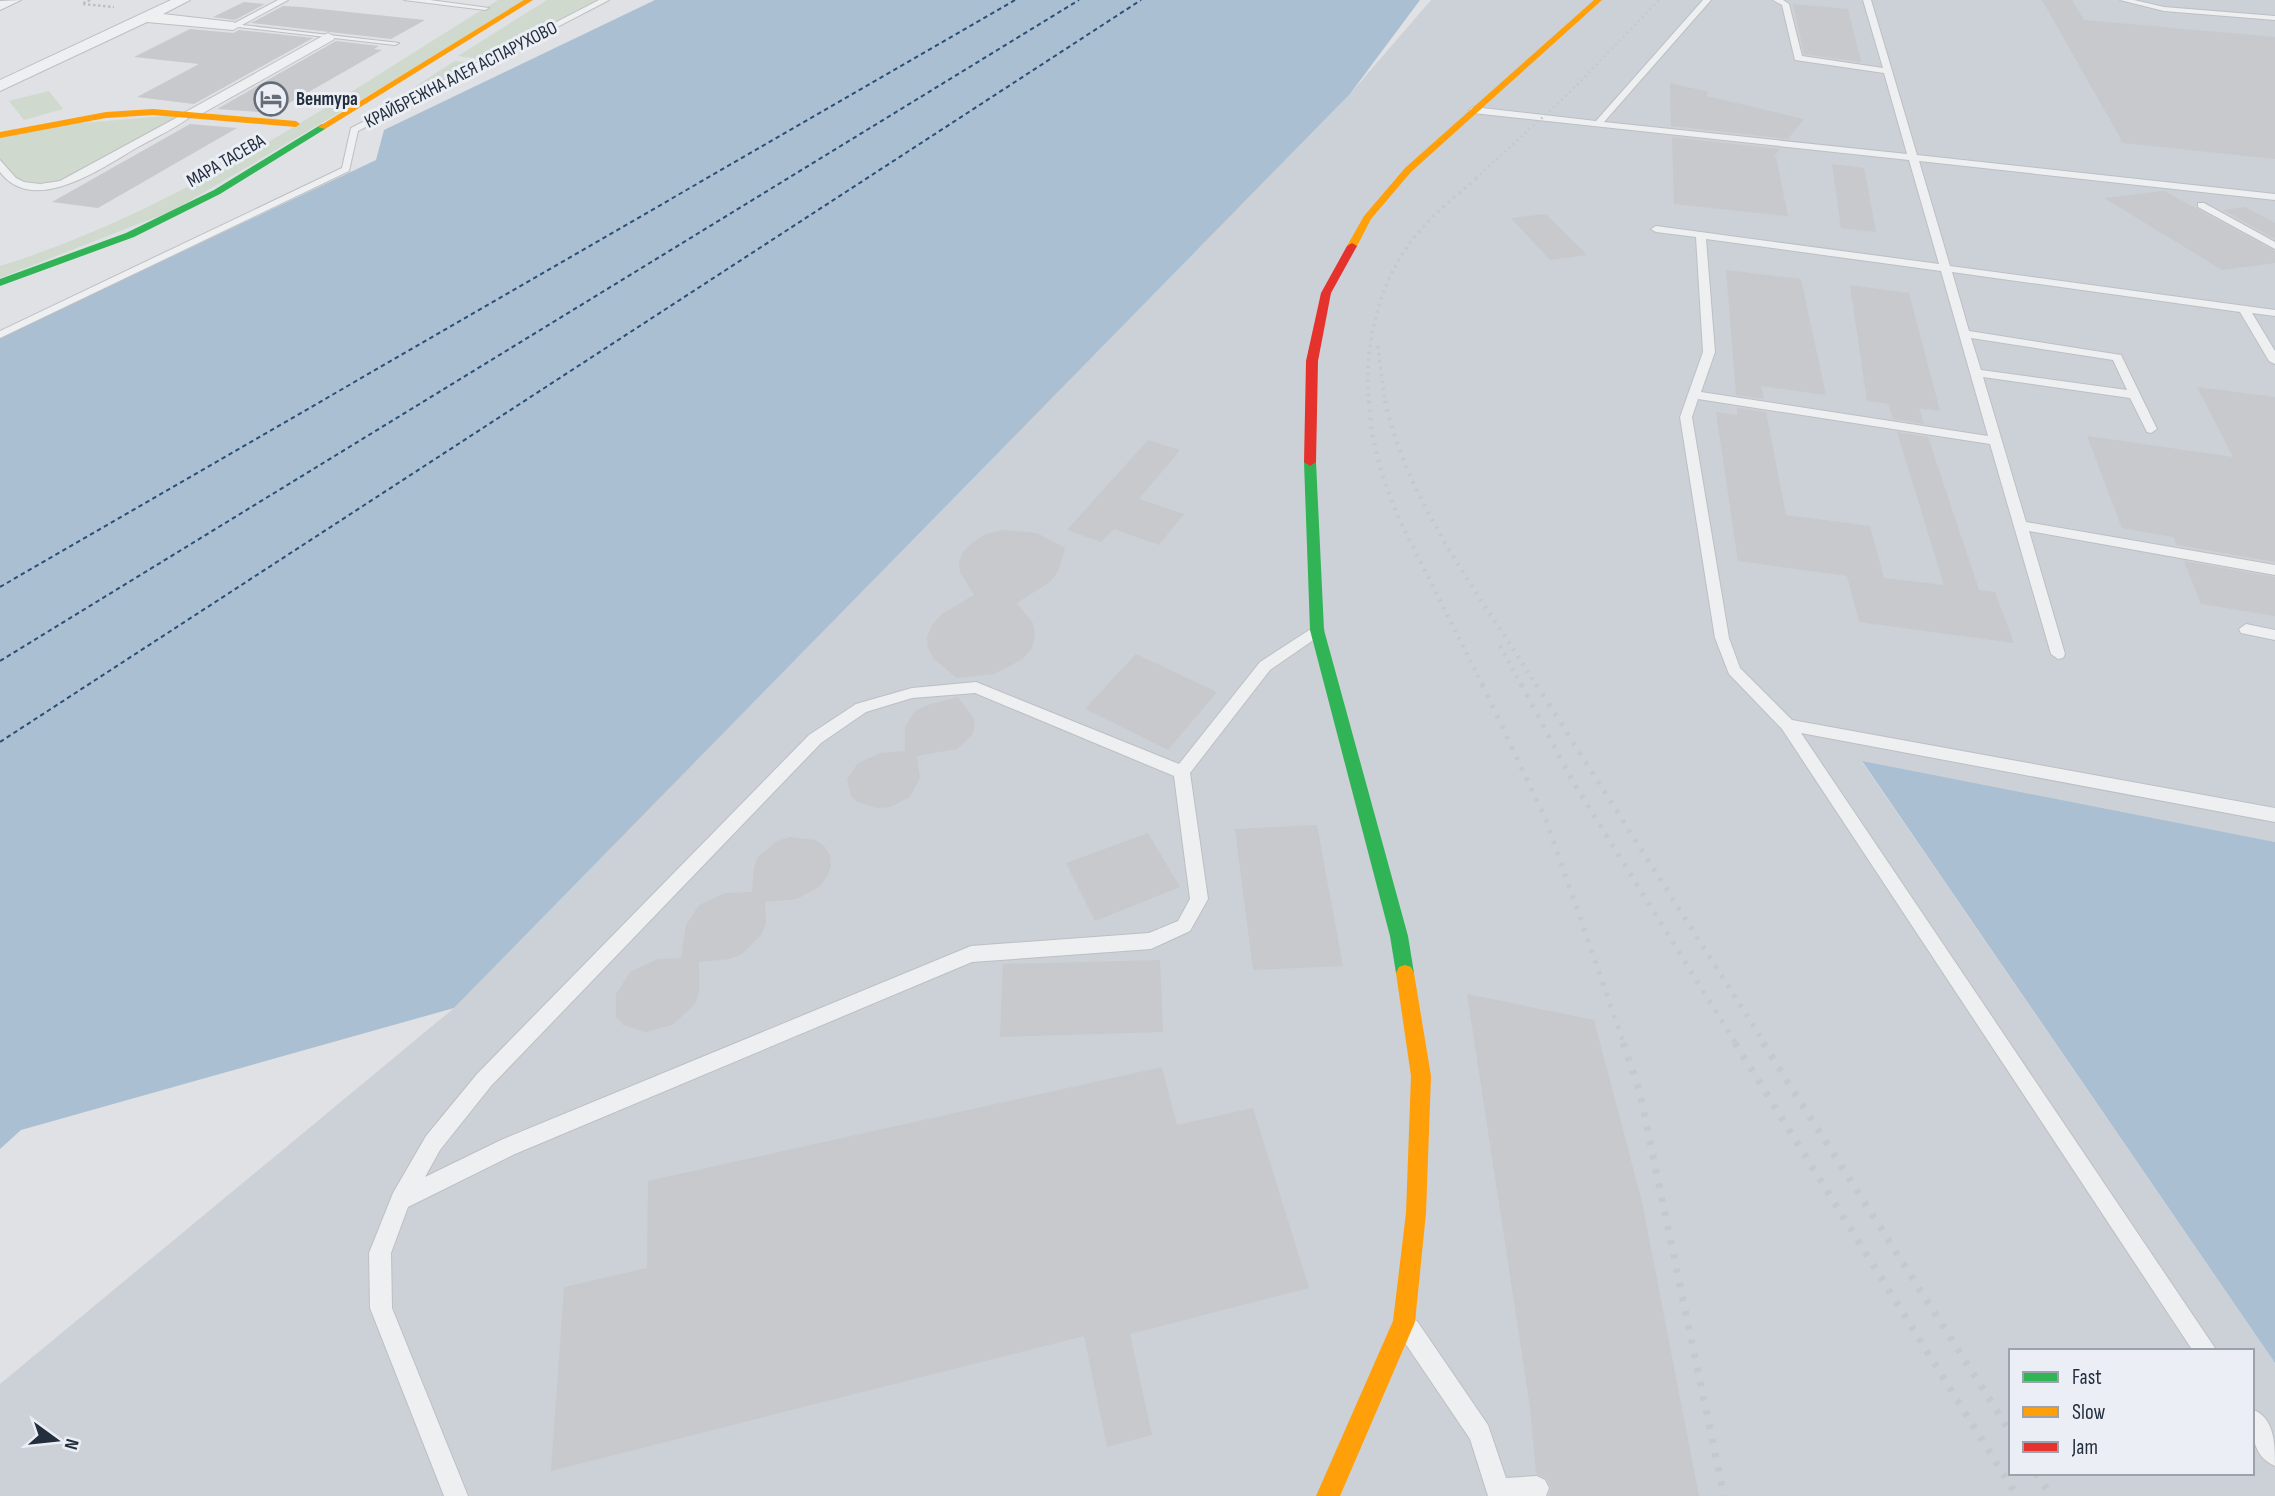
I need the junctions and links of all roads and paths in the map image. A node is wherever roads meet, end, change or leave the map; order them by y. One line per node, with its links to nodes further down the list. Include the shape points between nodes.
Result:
1 (15, 0): 13 (street)
2 (183, 0): 14 (street)
3 (284, 0): 17 (lane)
4 (408, 0): 12 (lane)
5 (528, 0): 25 (street, МАРА ТАСЕВА)
6 (605, 0): 26 (lane, КРАЙБРЕЖНА АЛЕЯ АСПАРУХОВО)
7 (1598, 0): 22 (street)
8 (1707, 0): 24 (lane)
9 (1777, 0): 20 (lane, via 1785,4 1798,58)
10 (1867, 0): 20 (lane)
11 (2124, 0): 15 (lane, via 2164,9)
12 (491, 4): 16 (street)
13 (0, 6)
14 (145, 17): 17 (street); 21 (street)
15 (2275, 18)
16 (464, 21)
17 (233, 26): 18 (lane)
18 (328, 37): 19 (lane); 23 (street)
19 (395, 43)
20 (1889, 71): 29 (lane)
21 (2, 83)
22 (1473, 110): 24 (lane); 53 (street, via 1408,170 1367,218 1326,293 1312,361 1310,482)
23 (190, 114): 27 (street, via 106,115); 28 (street, МАРА ТАСЕВА, via 301,120); 30 (lane, via 71,181 52,187 29,187 12,180)
24 (1599, 122): 29 (lane)
25 (324, 126): 26 (lane); 39 (street, МАРА ТАСЕВА, via 177,213)
26 (354, 130): 43 (lane, via 346,169)
27 (0, 135)
28 (266, 141)
29 (1914, 157): 32 (lane); 38 (lane)
30 (0, 163)
31 (176, 194): 37 (street, МАРА ТАСЕВА, via 115,224)
32 (2275, 197)
33 (2201, 205): 36 (lane)
34 (1656, 229): 35 (lane)
35 (1702, 236): 38 (lane); 46 (lane, via 1709,352)
36 (2275, 246)
37 (0, 266)
38 (1947, 270): 40 (lane); 42 (lane)
39 (0, 283)
40 (2244, 309): 41 (lane); 44 (lane)
41 (2275, 313)
42 (1966, 334): 45 (lane); 47 (lane, via 2117,356)
43 (0, 335)
44 (2275, 361)
45 (1977, 373): 47 (lane); 49 (lane)
46 (1694, 395): 49 (lane); 56 (lane, via 1686,417 1722,638 1734,670)
47 (2135, 395): 48 (lane)
48 (2151, 429)
49 (1997, 441): 50 (lane)
50 (2022, 526): 51 (lane); 55 (lane)
51 (2275, 570)
52 (2246, 629): 54 (lane)
53 (1317, 630): 57 (lane, via 1265,666); 60 (street, via 1399,936 1421,1076 1416,1213)
54 (2275, 635)
55 (2058, 654)
56 (1787, 725): 58 (lane); 61 (lane)
57 (1182, 772): 59 (lane, via 1199,899 1184,926 1151,941 971,954 509,1147); 59 (lane, via 976,687 912,693 861,708 815,739 484,1080 433,1143)
58 (2275, 815)
59 (401, 1200): 66 (lane, via 380,1253 381,1308)
60 (1404, 1322): 65 (lane, via 1480,1433); 67 (street)
61 (2205, 1349)
62 (2254, 1423): 63 (lane)
63 (2275, 1454)
64 (1537, 1488): 65 (lane)
65 (1500, 1493)
66 (456, 1496)
67 (1328, 1496)

